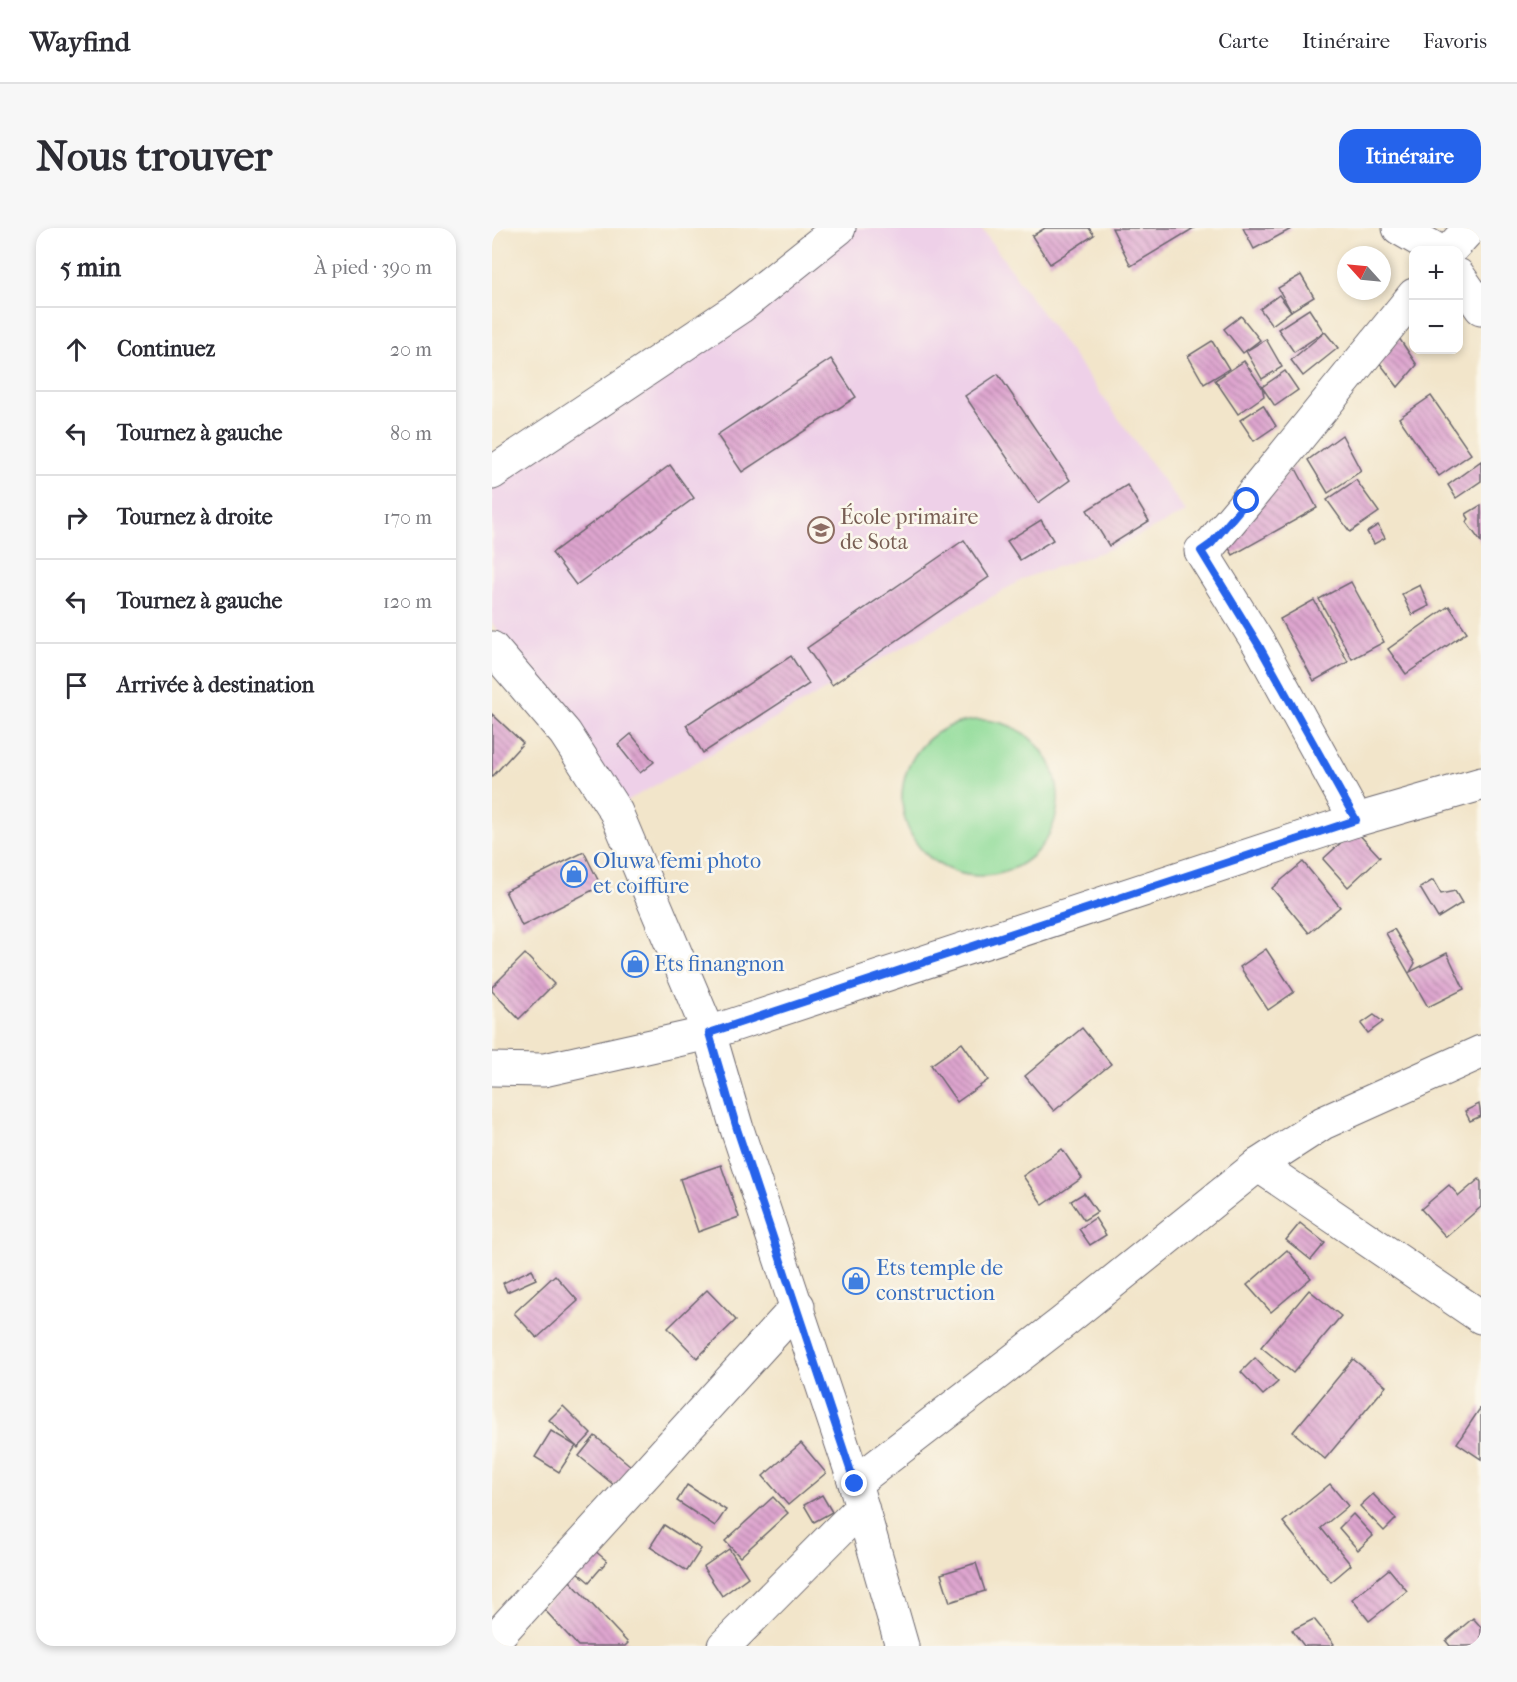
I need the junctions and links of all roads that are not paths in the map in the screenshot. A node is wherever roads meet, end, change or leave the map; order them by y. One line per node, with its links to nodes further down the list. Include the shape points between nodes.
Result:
1 (1399, 228): 4 (street)
2 (1470, 228): 5 (street)
3 (817, 234): 9 (street, via 740,307)
4 (1430, 246)
5 (1454, 246)
6 (1463, 282): 8 (street)
7 (1409, 300): 12 (street, via 1247,501 1201,551)
8 (1481, 308)
9 (492, 473)
10 (492, 648): 13 (street, via 565,733 616,812)
11 (1481, 784): 12 (street)
12 (1356, 820): 13 (street)
13 (709, 1033): 15 (street, via 544,1070); 17 (street, via 737,1129)
14 (1481, 1052): 16 (street, via 1323,1123)
15 (492, 1069)
16 (1258, 1164): 18 (street); 19 (street)
17 (798, 1306): 19 (street); 20 (street)
18 (1481, 1317)
19 (858, 1495): 21 (street); 22 (street)
20 (492, 1642)
21 (724, 1646)
22 (902, 1646)

